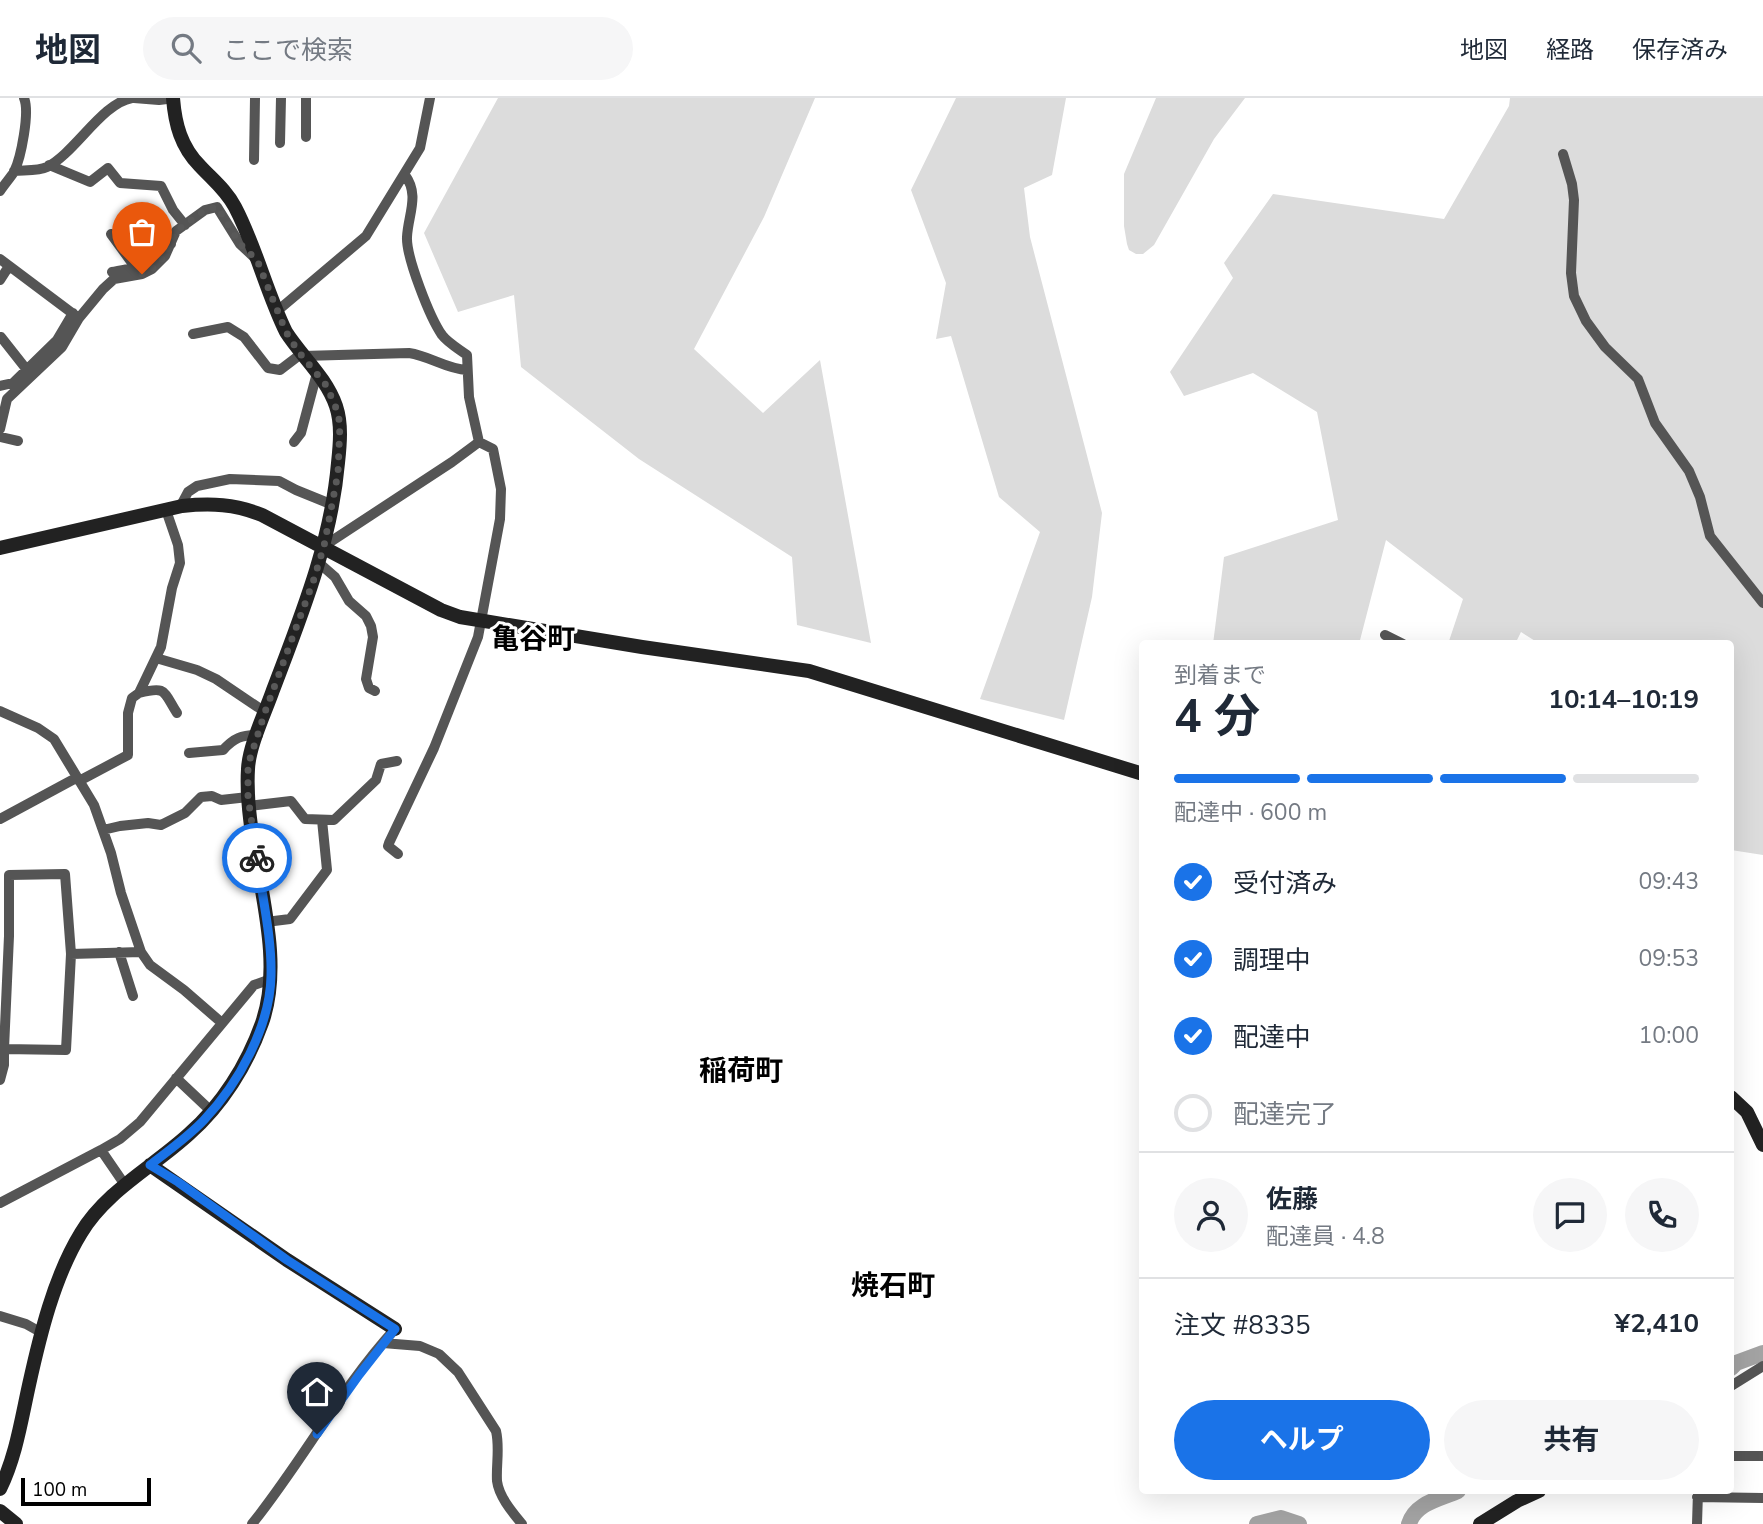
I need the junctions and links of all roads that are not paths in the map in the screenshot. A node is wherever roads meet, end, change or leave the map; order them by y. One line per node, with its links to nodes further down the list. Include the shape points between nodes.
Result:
1 (24, 98): 13 (street, via 25,123)
2 (133, 98): 7 (street); 12 (street, via 116,104)
3 (255, 98): 11 (street)
4 (281, 98): 9 (street)
5 (306, 98): 8 (street)
6 (430, 98): 14 (street, via 420,148)
7 (174, 99): 22 (street, via 181,139 190,156 220,184 234,205)
8 (306, 137)
9 (280, 143)
10 (1563, 155): 46 (street, via 1574,200 1574,296 1605,347 1638,379 1655,423 1689,471 1710,536)
11 (254, 160)
12 (49, 165): 13 (street); 17 (street, via 79,180 90,182 108,168 120,183 161,186)
13 (14, 171): 15 (street)
14 (405, 175): 27 (street, via 366,236); 33 (street, via 413,185 409,256 435,325 467,355)
15 (0, 191)
16 (139, 219): 20 (street)
17 (184, 225): 19 (street); 22 (street, via 217,207 240,244)
18 (111, 234): 24 (street)
19 (171, 244): 20 (street); 28 (street, via 152,269 114,279)
20 (157, 251): 24 (street)
21 (0, 259): 23 (street)
22 (257, 260): 27 (street)
23 (9, 266): 26 (street); 28 (street)
24 (135, 267): 25 (street)
25 (112, 272)
26 (0, 280)
27 (276, 312): 31 (street)
28 (76, 315): 32 (street); 36 (street, via 62,347 7,400)
29 (193, 334): 31 (street, via 228,327 244,338 268,368 281,370)
30 (1, 338): 32 (street)
31 (302, 355): 33 (street, via 409,353 453,370); 34 (street)
32 (27, 370): 35 (street, via 13,383)
33 (467, 370): 40 (street)
34 (317, 373): 39 (street, via 301,433); 41 (street, via 340,423)
35 (0, 386)
36 (0, 429)
37 (0, 437): 38 (street)
38 (18, 440)
39 (294, 442)
40 (479, 442): 43 (street); 47 (street, via 493,449 501,489)
41 (333, 505): 42 (street, via 279,481 230,480 198,486); 43 (street)
42 (173, 508): 43 (street, via 214,504 245,508); 44 (street); 50 (street, via 180,563)
43 (324, 546): 45 (street); 47 (street, via 441,610)
44 (0, 548)
45 (319, 563): 51 (street, via 371,626 366,679); 54 (street)
46 (1763, 603)
47 (482, 622): 59 (street, via 809,671); 65 (street, via 439,737 389,843)
48 (1385, 635): 49 (street)
49 (1395, 640)
50 (156, 658): 52 (street); 54 (street, via 216,679)
51 (375, 691)
52 (139, 693): 55 (street, via 163,691); 60 (street, via 132,698 128,713 128,755)
53 (0, 711): 60 (street, via 54,740)
54 (265, 712): 56 (street)
55 (177, 713)
56 (258, 735): 57 (street, via 233,739 223,750); 61 (street, via 248,765)
57 (189, 753)
58 (397, 761): 63 (street, via 381,764 376,780 334,820)
59 (1139, 773)
60 (78, 780): 62 (street); 64 (street)
61 (248, 802): 63 (street, via 291,801 305,819); 64 (street, via 201,797 185,813 161,825); 66 (street)
62 (0, 819)
63 (322, 821): 66 (street, via 327,870 290,919)
64 (103, 830): 69 (street)
65 (398, 854)
66 (266, 922): 71 (street)
67 (5, 936): 70 (street, via 9,875 65,874); 74 (street)
68 (120, 952): 69 (street); 70 (street); 72 (street)
69 (141, 952): 73 (street, via 150,965)
70 (71, 954): 74 (street, via 66,1050)
71 (271, 979): 73 (street, via 254,985); 78 (street, via 262,1021 242,1067)
72 (133, 996)
73 (222, 1023): 75 (street)
74 (3, 1054): 76 (street)
75 (176, 1078): 78 (street); 80 (street, via 139,1122)
76 (0, 1080)
77 (1734, 1100): 79 (street, via 1747,1112)
78 (211, 1111): 81 (street)
79 (1763, 1145)
80 (101, 1150): 82 (street); 83 (street)
81 (150, 1165): 82 (street); 85 (street)
82 (125, 1185): 86 (street, via 79,1235)
83 (0, 1203)
84 (0, 1316): 86 (street)
85 (395, 1329): 87 (street)
86 (43, 1333): 92 (street)
87 (383, 1343): 99 (street); 100 (street, via 429,1348 458,1371 496,1432 497,1484)
88 (1763, 1366): 89 (street)
89 (1734, 1384)
90 (1734, 1456): 91 (street)
91 (1763, 1456)
92 (5, 1470): 93 (street)
93 (0, 1489)
94 (1532, 1494): 101 (street)
95 (1698, 1494): 96 (street); 102 (street)
96 (1763, 1498)
97 (0, 1511): 98 (street)
98 (16, 1524)
99 (252, 1524)
100 (522, 1524)
101 (1480, 1524)
102 (1698, 1524)

